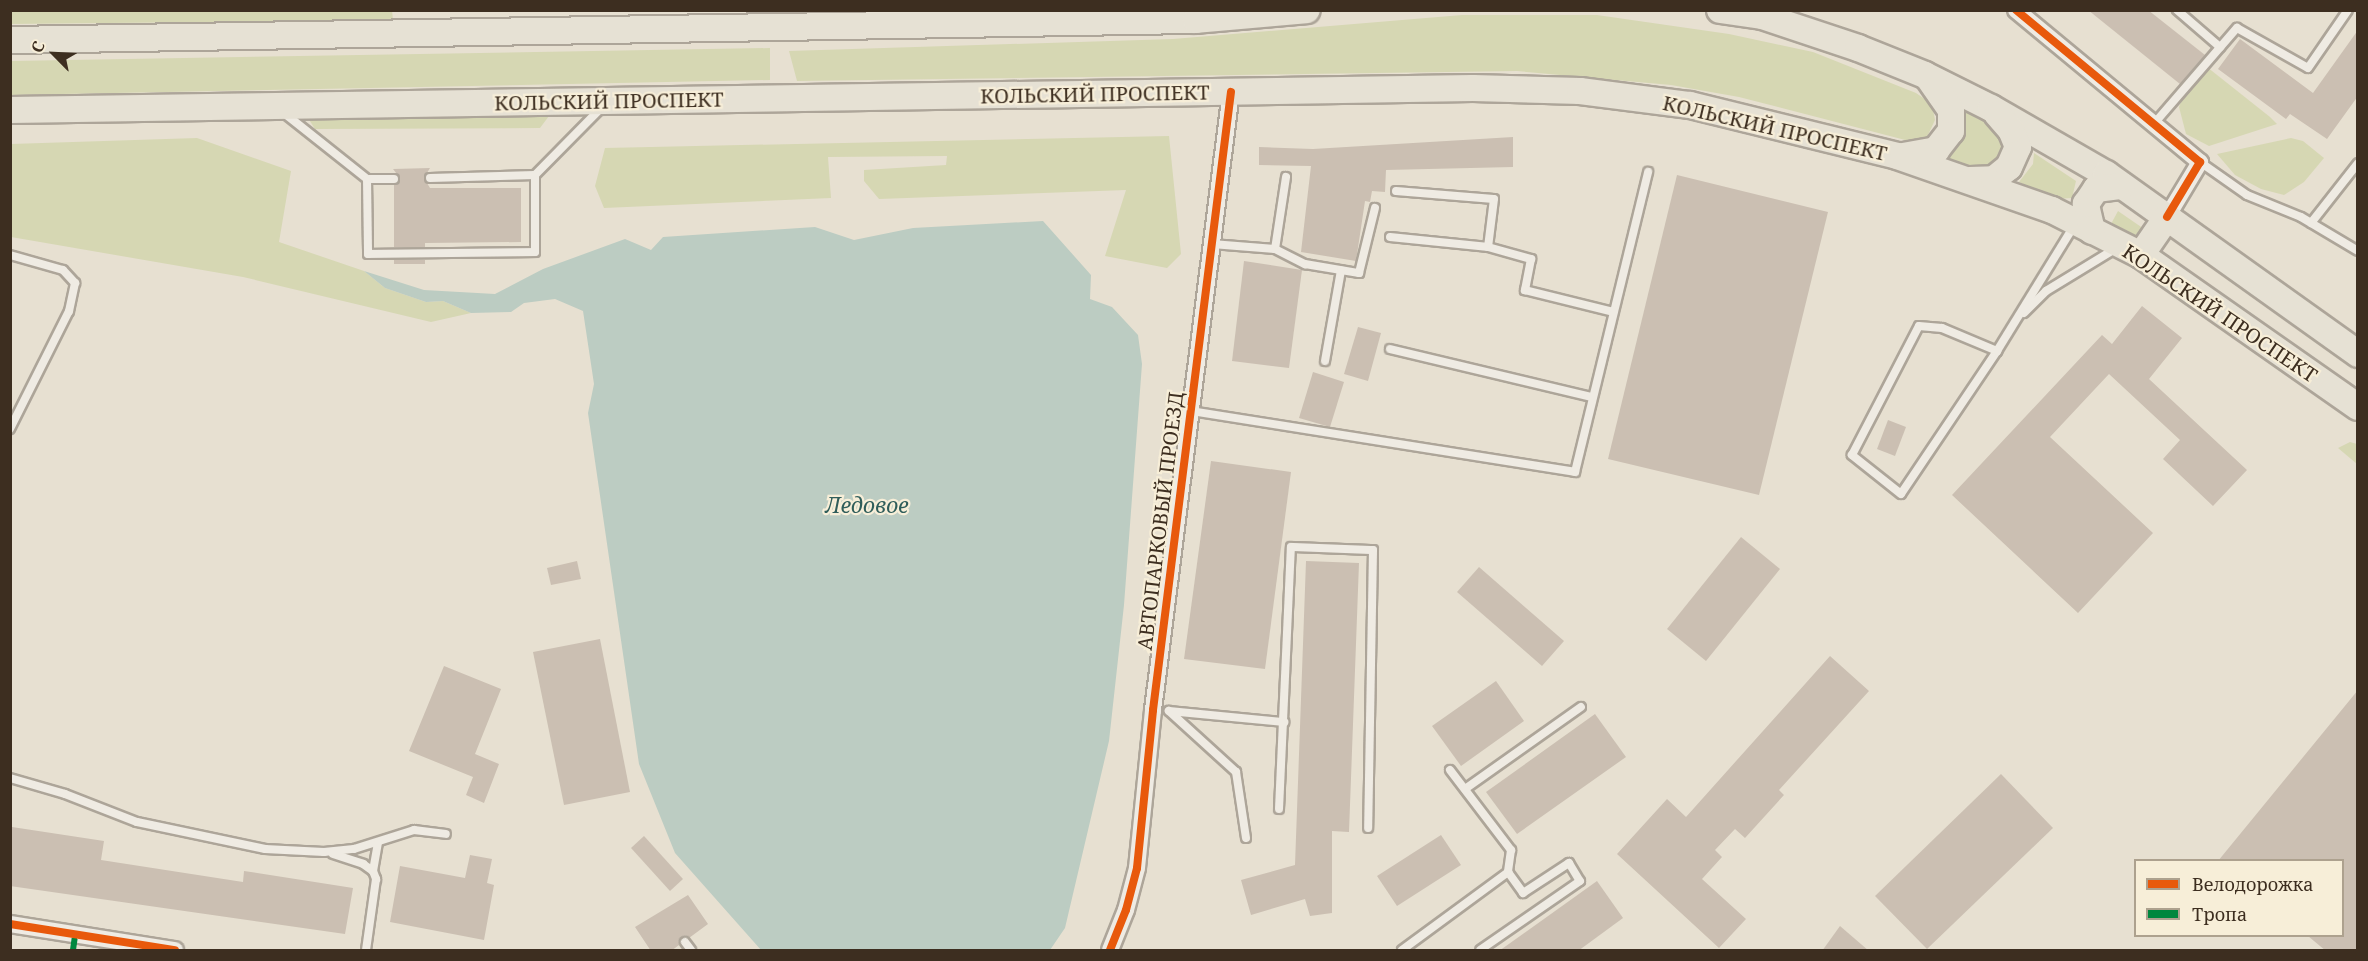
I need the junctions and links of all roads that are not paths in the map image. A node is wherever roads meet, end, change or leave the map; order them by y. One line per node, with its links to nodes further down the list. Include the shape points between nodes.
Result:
1 (1307, 10): 6 (main road, via 1196,20 773,23)
2 (1720, 10): 8 (main road, КОЛЬСКИЙ ПРОСПЕКТ, via 1762,16)
3 (2016, 10): 14 (street)
4 (2177, 10): 7 (lane)
5 (2348, 10): 7 (lane, via 2308,68 2236,28)
6 (10, 40)
7 (2220, 47): 14 (lane)
8 (1925, 75): 12 (main road, КОЛЬСКИЙ ПРОСПЕКТ); 15 (main road, via 1951,110 1950,131 1936,150 1918,156)
9 (1231, 92): 10 (main road, КОЛЬСКИЙ ПРОСПЕКТ); 15 (main road, КОЛЬСКИЙ ПРОСПЕКТ, via 1473,88 1580,91 1690,105); 31 (street, АВТОПАРКОВЫЙ ПРОЕЗД)
10 (607, 102): 11 (main road, КОЛЬСКИЙ ПРОСПЕКТ); 19 (lane)
11 (274, 105): 13 (main road, КОЛЬСКИЙ ПРОСПЕКТ); 22 (lane)
12 (1991, 108): 24 (main road, via 2011,130 2018,147 2009,167 1994,179); 26 (main road, КОЛЬСКИЙ ПРОСПЕКТ)
13 (10, 111)
14 (2152, 126): 16 (street)
15 (1897, 156): 24 (main road, КОЛЬСКИЙ ПРОСПЕКТ)
16 (2200, 162): 28 (street); 29 (lane, via 2247,195)
17 (2358, 163): 29 (lane)
18 (1648, 172): 38 (lane)
19 (535, 175): 21 (lane); 22 (lane, via 535,252 368,254)
20 (1286, 177): 33 (lane)
21 (430, 178)
22 (368, 179): 23 (lane)
23 (394, 179)
24 (1969, 180): 26 (main road, КОЛЬСКИЙ ПРОСПЕКТ)
25 (1396, 191): 32 (lane, via 1494,199)
26 (2096, 201): 28 (main road, КОЛЬСКИЙ ПРОСПЕКТ); 34 (main road, КОЛЬСКИЙ ПРОСПЕКТ); 39 (lane)
27 (1375, 208): 37 (lane, via 1359,273)
28 (2167, 217): 34 (main road); 42 (main road, КОЛЬСКИЙ ПРОСПЕКТ)
29 (2311, 224): 35 (lane)
30 (1390, 237): 32 (lane)
31 (1212, 244): 33 (lane); 46 (street, АВТОПАРКОВЫЙ ПРОЕЗД)
32 (1488, 247): 38 (lane, via 1531,259 1525,290)
33 (1275, 249): 37 (lane, via 1305,264)
34 (2130, 250): 39 (lane, via 2046,291); 45 (main road, КОЛЬСКИЙ ПРОСПЕКТ)
35 (2358, 251)
36 (10, 255): 47 (lane, via 63,270 75,283 69,311)
37 (1341, 270): 43 (lane)
38 (1613, 312): 44 (lane)
39 (2015, 321): 41 (lane)
40 (1390, 349): 44 (lane)
41 (1997, 351): 41 (lane, via 1942,328 1919,327 1852,454 1902,494)
42 (2358, 354)
43 (1325, 362)
44 (1592, 397): 46 (lane, via 1575,472)
45 (2358, 406)
46 (1191, 411): 49 (street, АВТОПАРКОВЫЙ ПРОЕЗД)
47 (10, 429)
48 (1581, 707): 53 (lane)
49 (1161, 711): 50 (lane); 57 (lane, via 1236,772); 67 (street, АВТОПАРКОВЫЙ ПРОЕЗД, via 1137,868)
50 (1284, 722): 54 (lane); 55 (lane, via 1292,547 1373,550)
51 (1450, 770): 53 (lane)
52 (10, 778): 59 (lane, via 165,830 265,849)
53 (1465, 789): 61 (lane, via 1511,850)
54 (1279, 809)
55 (1368, 828)
56 (447, 834): 58 (lane, via 414,830)
57 (1246, 838)
58 (378, 843): 59 (lane); 60 (lane)
59 (324, 852): 60 (lane, via 352,859)
60 (373, 871): 65 (lane, via 375,899)
61 (1508, 872): 68 (lane); 69 (lane, via 1523,893 1569,863 1580,881)
62 (10, 924): 64 (street)
63 (685, 942): 66 (lane)
64 (175, 951)
65 (366, 951)
66 (691, 951)
67 (1110, 951)
68 (1402, 951)
69 (1480, 951)

